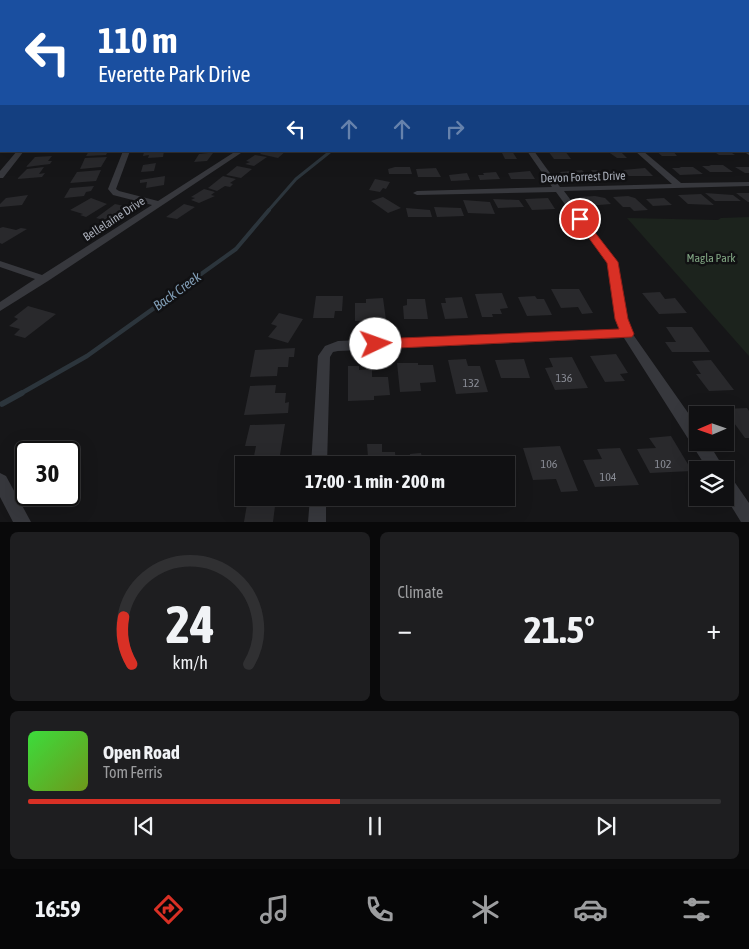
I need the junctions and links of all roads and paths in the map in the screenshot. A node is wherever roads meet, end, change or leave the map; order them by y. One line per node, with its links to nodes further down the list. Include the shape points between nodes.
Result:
1 (19, 152): 6 (street)
2 (127, 152): 11 (street, via 112,189 116,193)
3 (237, 152): 11 (street, Bellelaine Drive)
4 (531, 152): 9 (street)
5 (639, 152): 8 (street)
6 (0, 176)
7 (749, 184): 8 (street, Devon Forrest Drive)
8 (678, 185): 9 (street, Devon Forrest Drive)
9 (557, 189): 10 (street, Devon Forrest Drive); 15 (street, via 612,262 621,319)
10 (417, 193)
11 (160, 204): 13 (street, Bellelaine Drive)
12 (0, 264): 13 (street)
13 (44, 279): 14 (street, Bellelaine Drive)
14 (0, 307)
15 (627, 334): 16 (street); 17 (street, via 329,348 324,356)
16 (689, 427)
17 (320, 456)
18 (0, 481): 22 (street)
19 (734, 496): 21 (street)
20 (318, 506): 23 (street)
21 (749, 518)
22 (23, 522)
23 (317, 522)

